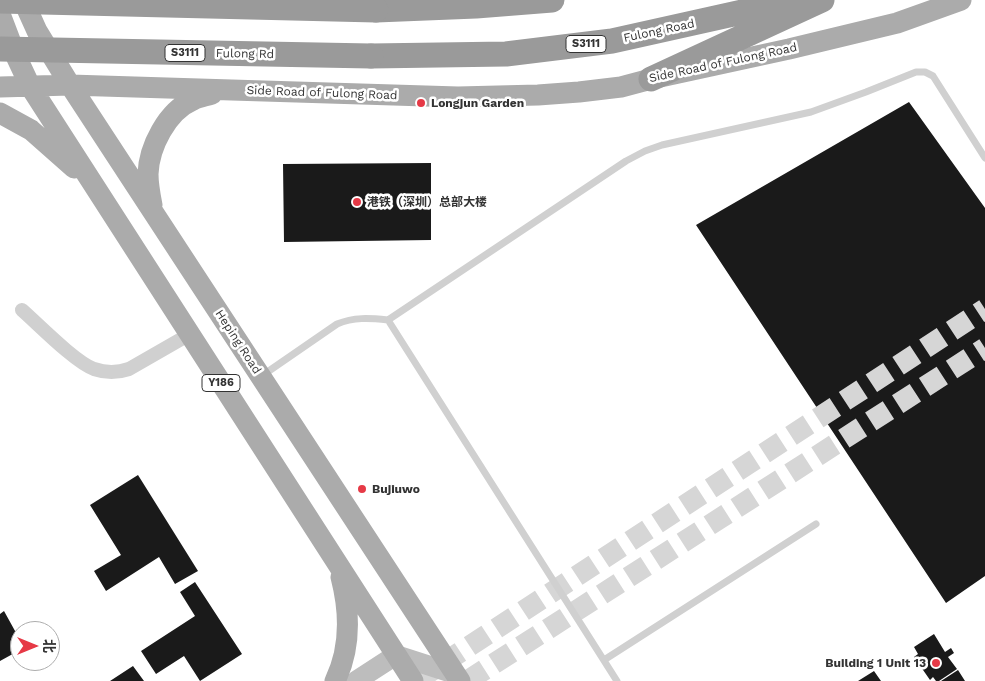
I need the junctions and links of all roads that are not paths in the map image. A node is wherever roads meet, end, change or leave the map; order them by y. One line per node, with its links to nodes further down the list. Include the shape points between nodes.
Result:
1 (23, 0): 11 (main road, Heping Road / Y186, via 37,31)
2 (552, 0): 6 (highway, bridge, via 376,10)
3 (796, 0): 9 (highway, Fulong Road / S3111, via 612,41 506,54)
4 (822, 0): 10 (highway)
5 (962, 0): 10 (main road, Side Road of Fulong Road, via 897,23)
6 (0, 1)
7 (0, 14): 13 (main road, Y186)
8 (0, 49): 9 (highway, Fulong Rd / S3111, bridge)
9 (371, 56)
10 (651, 79): 14 (main road, Side Road of Fulong Road, via 596,90 502,96)
11 (70, 85): 13 (main road, Side Road of Fulong Road); 14 (main road, Side Road of Fulong Road); 18 (main road, Heping Road / Y186)
12 (0, 86): 13 (main road, Side Road of Fulong Road)
13 (30, 86): 17 (main road, Y186)
14 (225, 90): 18 (main road, via 192,100 176,111 160,135 148,172)
15 (0, 113): 17 (main road, via 31,130)
16 (985, 158): 20 (lane, via 933,76 916,72 811,112 645,151)
17 (100, 194): 21 (main road, Y186)
18 (154, 213): 22 (main road, Heping Road / Y186)
19 (22, 310): 21 (street, via 81,362 108,372 129,369)
20 (388, 320): 22 (lane, via 349,319 337,324); 26 (lane)
21 (190, 334): 24 (main road, Y186)
22 (260, 376): 27 (main road, Heping Road / Y186)
23 (816, 524): 26 (lane)
24 (338, 565): 25 (main road, Y186); 28 (main road, via 346,594 348,623 346,648)
25 (396, 655): 27 (main road); 29 (main road); 30 (main road, Y186)
26 (604, 660): 31 (lane)
27 (456, 679)
28 (335, 681)
29 (356, 681)
30 (412, 681)
31 (617, 681)

